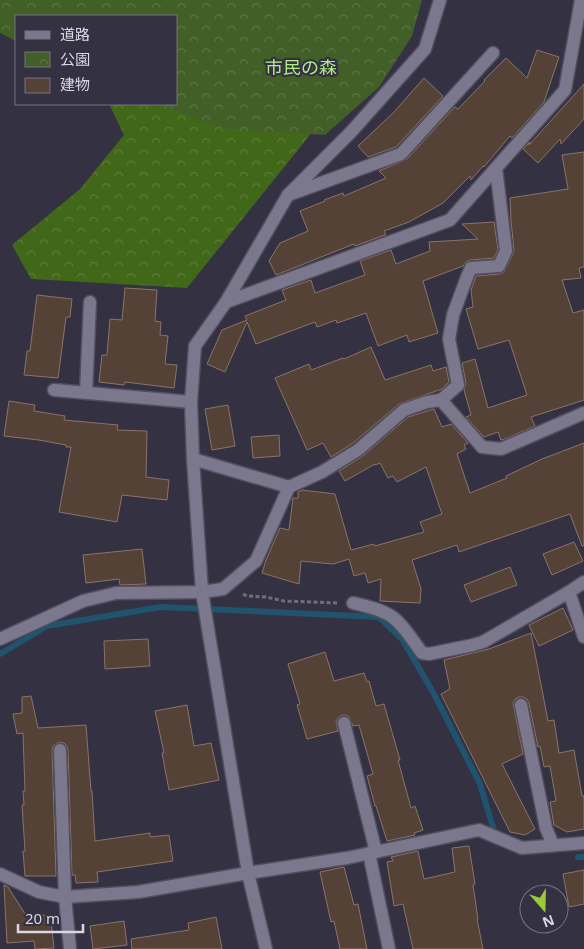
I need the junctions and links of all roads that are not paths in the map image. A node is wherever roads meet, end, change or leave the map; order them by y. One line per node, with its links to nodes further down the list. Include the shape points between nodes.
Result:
1 (440, 0): 5 (street, via 425,49 352,132)
2 (581, 0): 4 (street, via 566,90)
3 (493, 54): 5 (street, via 401,154)
4 (496, 168): 7 (street, via 450,220); 10 (street, via 506,251 499,266 471,268 467,277 448,338 458,385)
5 (288, 195): 7 (street)
6 (90, 302): 9 (street)
7 (226, 302): 11 (street, via 195,346)
8 (54, 390): 9 (street)
9 (86, 393): 11 (street)
10 (441, 400): 12 (street, via 482,447 501,449); 14 (street, via 404,410 358,450 322,472)
11 (191, 402): 13 (street)
12 (584, 413)
13 (193, 459): 14 (street); 17 (street)
14 (289, 486): 17 (street, via 256,561 223,589)
15 (584, 582): 16 (street)
16 (569, 592): 18 (street, via 483,642 429,654 422,653 408,632 392,617); 19 (street)
17 (203, 598): 20 (street, via 116,593 83,601); 27 (street)
18 (354, 603)
19 (584, 637)
20 (0, 639)
21 (521, 705): 25 (street)
22 (344, 723): 26 (street)
23 (60, 750): 29 (street)
24 (584, 843): 25 (street)
25 (552, 846): 26 (street, via 522,848 479,830)
26 (373, 852): 27 (street); 32 (street)
27 (248, 873): 29 (street, via 138,892); 31 (street)
28 (0, 874): 29 (street, via 39,892)
29 (65, 896): 30 (street)
30 (70, 949)
31 (266, 949)
32 (389, 949)

